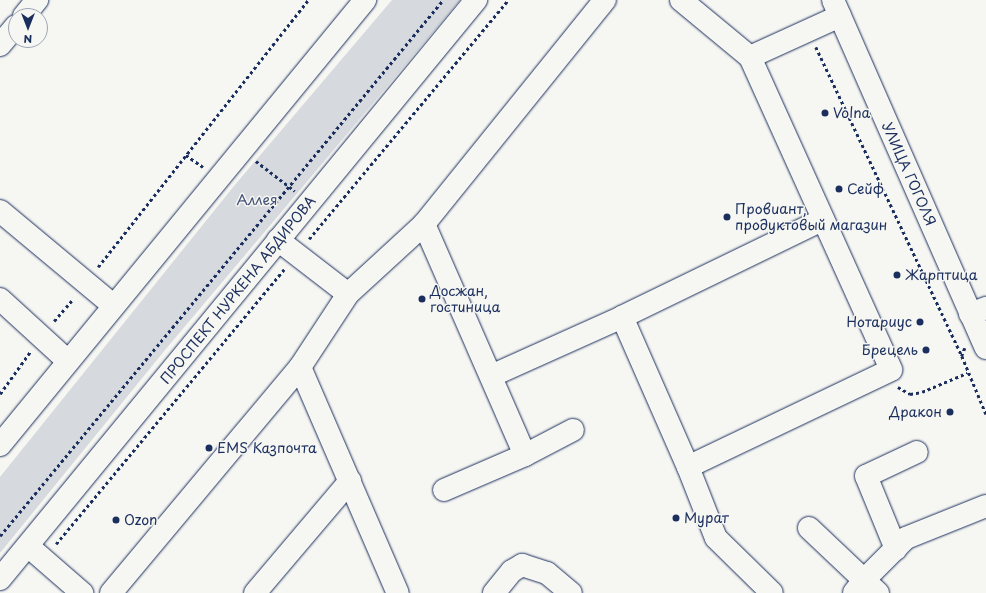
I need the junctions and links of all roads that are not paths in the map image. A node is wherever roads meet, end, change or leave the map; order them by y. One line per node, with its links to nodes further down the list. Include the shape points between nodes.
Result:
1 (38, 0): 6 (main road)
2 (476, 0): 14 (main road, ПРОСПЕКТ НУРКЕНА АБДИРОВА)
3 (604, 0): 13 (main road)
4 (681, 0): 10 (main road)
5 (357, 3): 17 (main road, via 242,151)
6 (31, 8)
7 (837, 8): 10 (main road, via 808,30); 18 (main road, УЛИЦА ГОГОЛЯ)
8 (8, 36): 9 (main road)
9 (0, 45)
10 (750, 57): 12 (main road)
11 (0, 211): 17 (main road)
12 (822, 220): 19 (main road); 28 (main road, via 891,370)
13 (424, 224): 15 (main road); 23 (main road)
14 (278, 240): 15 (main road); 34 (main road, ПРОСПЕКТ НУРКЕНА АБДИРОВА)
15 (348, 294): 22 (main road)
16 (0, 299): 21 (main road)
17 (114, 306): 21 (main road)
18 (978, 311): 20 (main road, УЛИЦА ГОГОЛЯ)
19 (622, 317): 23 (main road); 28 (main road)
20 (978, 346)
21 (68, 361): 25 (main road)
22 (300, 367): 29 (main road); 38 (main road)
23 (491, 376): 27 (main road)
24 (573, 430): 27 (main road)
25 (0, 445)
26 (917, 452): 33 (main road, via 866,476)
27 (525, 455): 30 (main road)
28 (688, 467): 43 (main road, via 716,538)
29 (350, 481): 39 (main road); 40 (main road)
30 (444, 490)
31 (986, 506): 33 (main road, via 906,538)
32 (809, 528): 36 (main road)
33 (896, 548): 36 (main road)
34 (36, 553): 35 (main road, ПРОСПЕКТ НУРКЕНА АБДИРОВА); 37 (main road)
35 (0, 579)
36 (866, 589)
37 (82, 593)
38 (111, 593)
39 (255, 593)
40 (398, 593)
41 (494, 593): 42 (main road, via 512,572 522,565 547,574)
42 (571, 593)
43 (772, 593)

